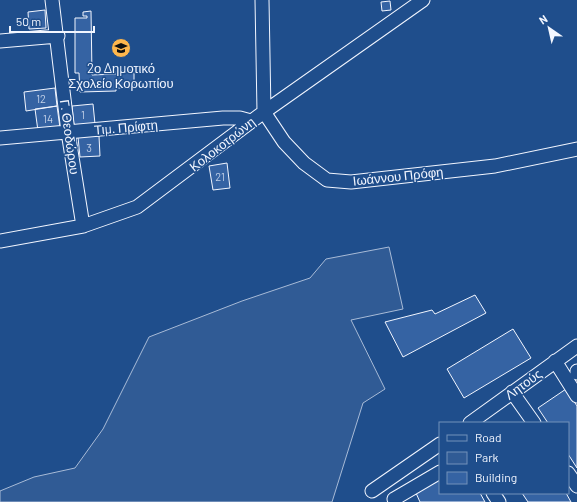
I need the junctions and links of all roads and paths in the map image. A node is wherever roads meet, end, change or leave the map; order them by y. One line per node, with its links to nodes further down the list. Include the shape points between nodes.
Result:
1 (52, 0): 4 (street, Γ. Θεοδώρου)
2 (262, 0): 6 (street)
3 (423, 0): 6 (street, Κολοκοτρώνη)
4 (58, 36): 5 (street); 8 (street, Γ. Θεοδώρου)
5 (0, 41)
6 (264, 112): 7 (street, Κολοκοτρώνη); 10 (street, Ιωάννου Πρόφη, via 284,142 304,163 327,180 351,182 495,166)
7 (251, 121): 8 (street, Τιμ. Πρίφτη, via 223,118); 11 (street, Κολοκοτρώνη, via 138,207)
8 (68, 132): 9 (street, Τιμ. Πρίφτη); 11 (street, Γ. Θεοδώρου)
9 (0, 138)
10 (577, 149)
11 (83, 226): 12 (street, Κολοκοτρώνη)
12 (0, 241)
13 (576, 349): 14 (street, Λητούς)
14 (555, 361): 15 (street, Λητούς); 16 (street)
15 (512, 392): 17 (street, Λητούς); 18 (street)
16 (577, 396)
17 (471, 422)
18 (533, 422)
19 (435, 448): 20 (street); 24 (street)
20 (439, 462)
21 (439, 473): 25 (street, via 394,499)
22 (569, 474): 23 (street)
23 (577, 486)
24 (372, 491)
25 (396, 502)

